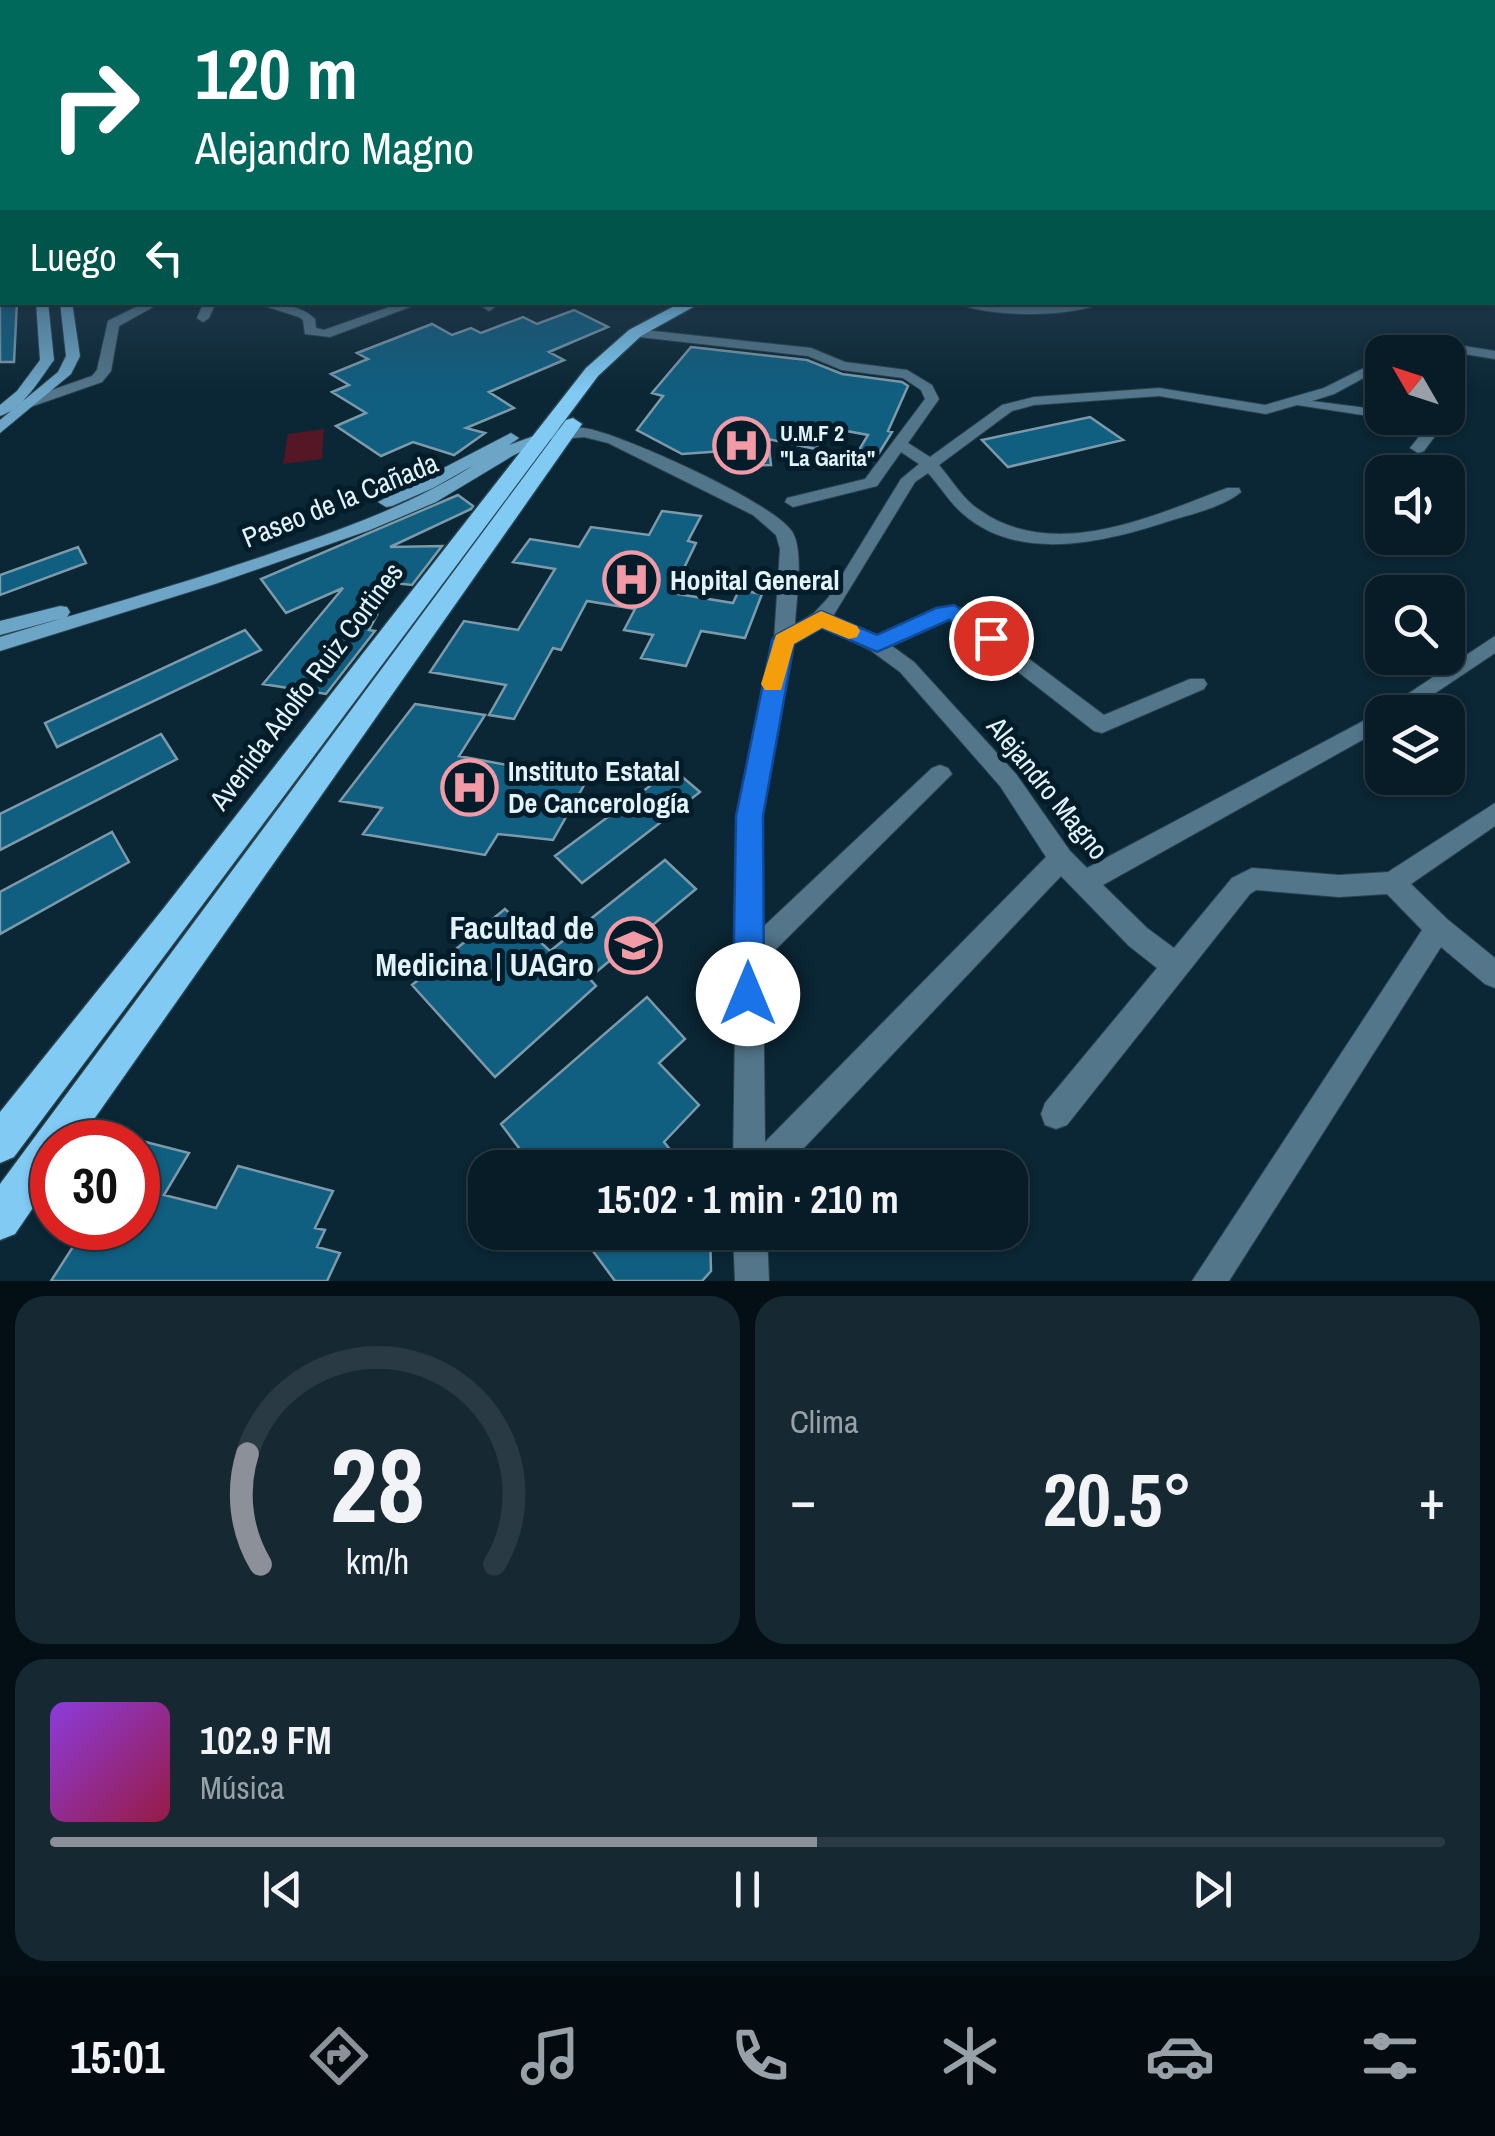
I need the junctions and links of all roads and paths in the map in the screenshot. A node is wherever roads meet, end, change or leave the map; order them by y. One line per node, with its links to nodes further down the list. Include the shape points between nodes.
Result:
1 (42, 305): 20 (street, via 46,360)
2 (66, 305): 18 (street, via 72,356 64,374)
3 (114, 305): 13 (street)
4 (147, 305): 13 (street)
5 (209, 305): 12 (street)
6 (269, 305): 7 (street, via 308,316 310,331 325,334)
7 (408, 305)
8 (690, 305): 14 (main road, Avenida Adolfo Ruiz Cortines)
9 (711, 305): 14 (main road, Avenida Adolfo Ruiz Cortines)
10 (975, 305): 11 (street)
11 (1079, 305)
12 (203, 318)
13 (114, 324): 18 (street, via 97,379)
14 (642, 334): 23 (main road, Avenida Adolfo Ruiz Cortines, via 592,372); 25 (street, via 811,352 842,366 907,374 932,399)
15 (1465, 350): 16 (street)
16 (1495, 355)
17 (1365, 372): 19 (street)
18 (34, 403): 20 (street); 22 (street)
19 (1296, 403): 21 (street); 27 (street, via 1251,410 1158,392 1019,403)
20 (0, 412)
21 (1365, 412)
22 (0, 428)
23 (555, 435): 31 (street, Paseo de la Cañada, via 507,438 426,485 303,534); 32 (street, via 596,433 774,522 790,549); 34 (street, Paseo de la Cañada, via 518,446 436,496 302,549); 44 (main road, Avenida Adolfo Ruiz Cortines); 45 (main road, Avenida Adolfo Ruiz Cortines)
24 (1428, 435): 26 (street)
25 (898, 444): 27 (street); 29 (street, via 871,483)
26 (1418, 448)
27 (928, 462): 28 (street, via 977,518 1042,538 1128,530); 30 (street, via 909,479)
28 (1233, 492)
29 (793, 502)
30 (821, 618): 32 (street); 35 (street, Alejandro Magno)
31 (0, 628)
32 (784, 640): 47 (street, via 750,816)
33 (1495, 643): 37 (street)
34 (0, 644)
35 (877, 644): 36 (street, via 954,612 1102,725); 41 (street, Alejandro Magno, via 907,666 1008,780)
36 (1197, 684)
37 (1417, 695)
38 (1365, 727): 42 (street)
39 (940, 774): 47 (street)
40 (1495, 813): 43 (street)
41 (1062, 858): 42 (street, Alejandro Magno); 54 (street)
42 (1084, 882): 48 (street, Alejandro Magno)
43 (1393, 883): 46 (street); 48 (street, via 1252,879)
44 (176, 920): 45 (street); 52 (main road, Avenida Adolfo Ruiz Cortines)
45 (213, 925): 51 (main road, Avenida Adolfo Ruiz Cortines)
46 (1438, 928): 49 (street); 59 (street)
47 (748, 960): 53 (street)
48 (1178, 967): 50 (street)
49 (1495, 975)
50 (1056, 1114)
51 (71, 1120)
52 (0, 1143)
53 (749, 1150)
54 (779, 1150)
55 (14, 1178): 56 (main road, Avenida Adolfo Ruiz Cortines)
56 (0, 1219)
57 (751, 1250): 58 (street)
58 (752, 1281)
59 (1210, 1281)

